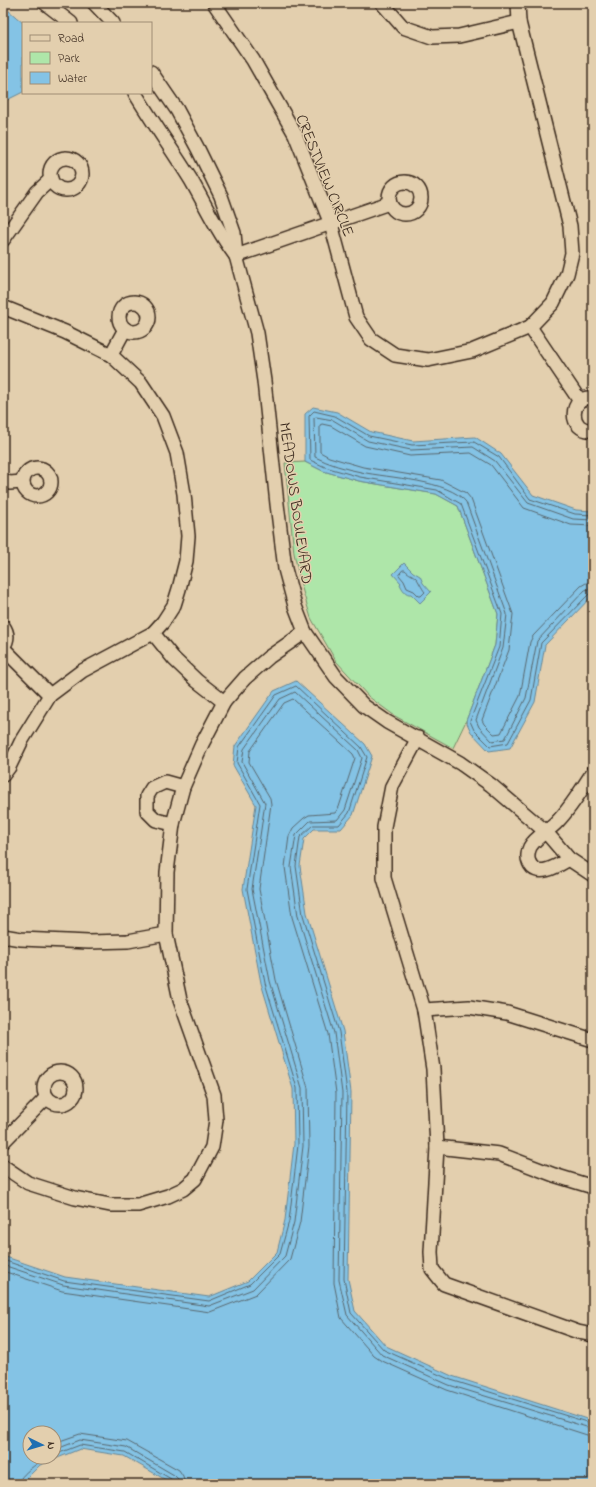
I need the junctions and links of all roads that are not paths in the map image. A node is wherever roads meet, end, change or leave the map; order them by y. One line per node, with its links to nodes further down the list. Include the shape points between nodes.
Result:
1 (94, 3): 7 (street)
2 (214, 3): 13 (street, CRESTVIEW CIRCLE, via 253,60 295,134)
3 (382, 3): 8 (street, via 403,27 432,38 459,36)
4 (518, 3): 8 (street, CRESTVIEW CIRCLE)
5 (49, 4): 6 (street)
6 (70, 22)
7 (112, 22)
8 (519, 22): 17 (street, CRESTVIEW CIRCLE, via 570,226 572,253 567,274 553,303)
9 (152, 73): 15 (street, MEADOWS BOULEVARD, via 177,110 221,196 234,233)
10 (136, 94): 15 (street, MEADOWS BOULEVARD, via 208,209 223,240)
11 (51, 179): 14 (street, via 37,192)
12 (389, 203): 13 (street)
13 (331, 224): 15 (street); 17 (street, CRESTVIEW CIRCLE, via 356,317 370,339 395,355 428,360 472,351)
14 (3, 240)
15 (236, 256): 25 (street, MEADOWS BOULEVARD, via 259,347 285,569)
16 (3, 307): 19 (street, via 65,332)
17 (530, 327): 20 (street)
18 (125, 329): 19 (street)
19 (111, 355): 26 (street, via 141,383 163,416 177,454 184,494 188,536 186,561 174,604 164,622)
20 (587, 399): 21 (street, via 575,409 575,419 581,427)
21 (593, 430)
22 (3, 481): 23 (street)
23 (22, 482)
24 (3, 626): 27 (street, via 7,639)
25 (305, 632): 29 (street, via 269,657 245,678); 30 (street, MEADOWS BOULEVARD, via 336,677 364,706 387,722)
26 (153, 633): 28 (street, via 82,671); 29 (street, via 174,659)
27 (3, 648): 28 (street)
28 (50, 695): 32 (street)
29 (224, 702): 33 (street)
30 (418, 738): 35 (street, MEADOWS BOULEVARD, via 491,785); 40 (street, via 392,786 384,827 384,878)
31 (593, 772): 35 (street, via 568,810)
32 (3, 775)
33 (183, 787): 34 (street); 34 (street, via 165,782 152,788 147,796 147,811 156,820)
34 (173, 824): 38 (street, via 167,872)
35 (545, 831): 36 (street, MEADOWS BOULEVARD); 36 (street, via 530,847 528,854 532,867 548,870)
36 (569, 859): 37 (street, MEADOWS BOULEVARD)
37 (593, 875)
38 (166, 934): 39 (street, via 128,941 89,942); 45 (street, via 180,1000 214,1095 216,1120 212,1147 195,1179 183,1189 168,1196 138,1205 110,1205 75,1198 28,1183)
39 (3, 936)
40 (424, 1010): 41 (street, via 469,1007 507,1013); 44 (street, via 433,1070)
41 (593, 1040)
42 (46, 1098): 43 (street)
43 (3, 1142)
44 (437, 1147): 46 (street, via 499,1154); 47 (street, via 431,1252 432,1269 444,1284 578,1332)
45 (3, 1166)
46 (593, 1187)
47 (593, 1335)

